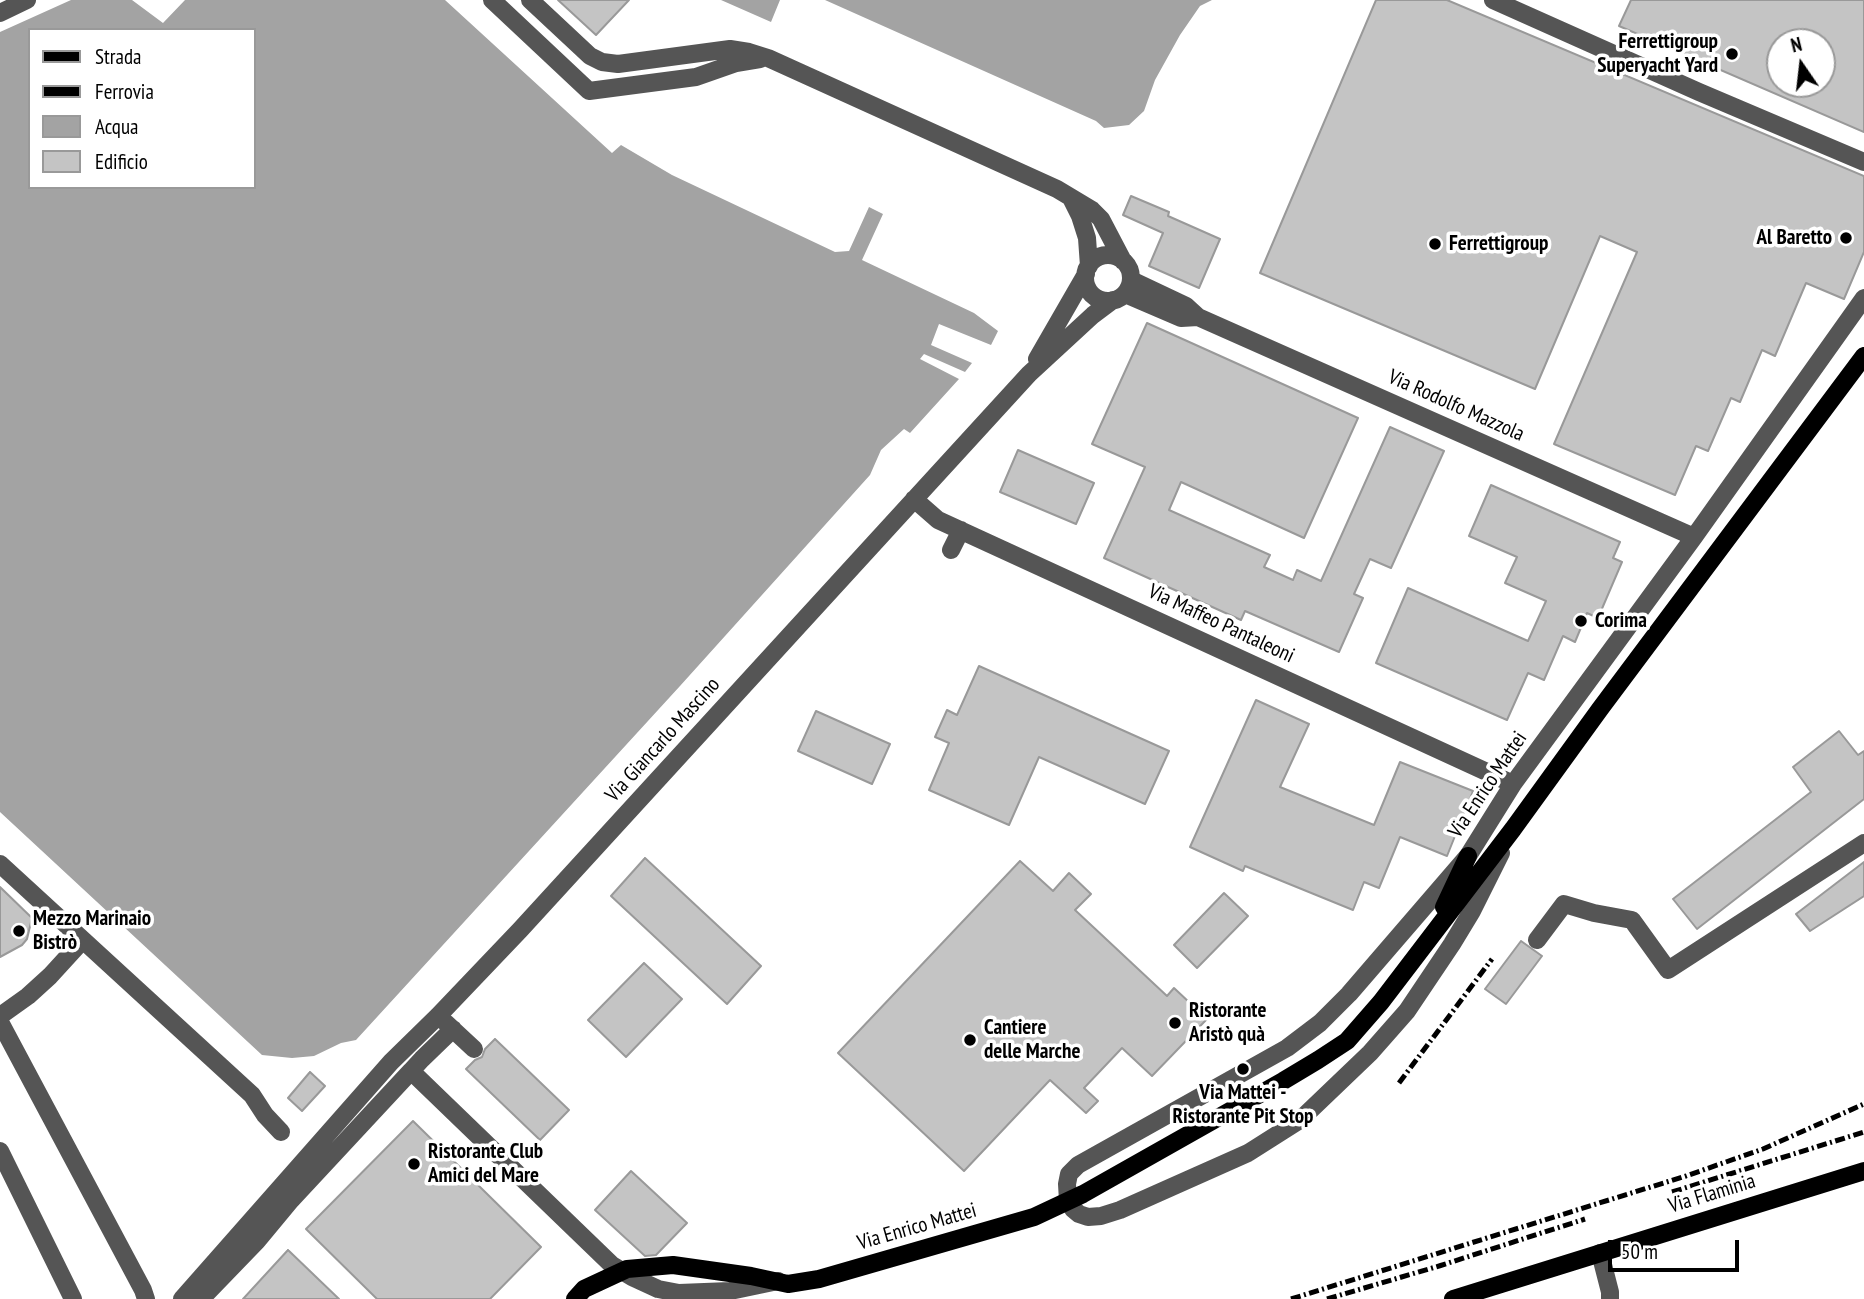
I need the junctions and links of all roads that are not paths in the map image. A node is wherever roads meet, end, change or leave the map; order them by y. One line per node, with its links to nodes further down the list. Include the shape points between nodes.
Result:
1 (27, 0): 5 (street)
2 (492, 0): 6 (street, via 589,91 696,78 747,60)
3 (530, 0): 6 (street, via 602,62 730,50)
4 (1493, 0): 7 (street)
5 (0, 13)
6 (768, 58): 8 (street)
7 (1864, 162)
8 (1071, 198): 9 (street, via 1101,219); 10 (street, via 1087,238)
9 (1123, 261): 10 (street, via 1105,256); 11 (street, via 1130,270)
10 (1087, 270): 11 (street, via 1086,283 1096,297 1104,300); 14 (street, Via Giancarlo Mascino)
11 (1123, 291): 14 (street, Via Giancarlo Mascino); 17 (street, Via Rodolfo Mazzola, via 1181,318 1198,317)
12 (1864, 298): 17 (street, Via Enrico Mattei)
13 (1864, 356): 20 (main road, Via Enrico Mattei)
14 (1028, 374): 15 (street, Via Giancarlo Mascino)
15 (914, 499): 16 (street, Via Maffeo Pantaleoni, via 938,520); 28 (street, Via Giancarlo Mascino)
16 (961, 530): 18 (street); 19 (street, Via Maffeo Pantaleoni)
17 (1695, 537): 19 (street, Via Enrico Mattei)
18 (951, 550)
19 (1513, 783): 22 (street, Via Enrico Mattei)
20 (1513, 829): 24 (main road, Via Enrico Mattei); 36 (street, Via Enrico Mattei, via 1465,922 1408,1011 1300,1120 1248,1153 1120,1210 1088,1217)
21 (1864, 843): 25 (street, via 1668,970 1632,920 1564,904)
22 (1468, 856): 24 (main road); 36 (street, Via Enrico Mattei, via 1320,1023 1287,1048 1078,1165 1069,1174)
23 (0, 864): 26 (street)
24 (1433, 933): 44 (main road, Via Enrico Mattei, via 1347,1041 1083,1194 1034,1217 819,1279 788,1284 673,1265 627,1269 584,1289)
25 (1538, 940)
26 (82, 941): 27 (street, via 50,976); 33 (street, via 252,1095)
27 (0, 1016)
28 (438, 1016): 30 (street); 38 (street, Via Giancarlo Mascino, via 391,1062)
29 (0, 1022): 39 (street)
30 (453, 1029): 31 (street); 32 (street, via 422,1059)
31 (474, 1049)
32 (417, 1077): 36 (street, Via Enrico Mattei, via 612,1265 658,1289 704,1293 767,1284); 43 (street, via 291,1200)
33 (281, 1132)
34 (0, 1151): 40 (street)
35 (1864, 1171): 37 (main road, Via Flaminia)
36 (1068, 1201)
37 (1600, 1253): 45 (main road, Via Flaminia); 46 (street)
38 (208, 1269): 41 (street); 42 (street)
39 (148, 1296)
40 (73, 1299)
41 (170, 1299)
42 (182, 1299)
43 (201, 1299)
44 (575, 1299)
45 (1453, 1299)
46 (1609, 1299)

